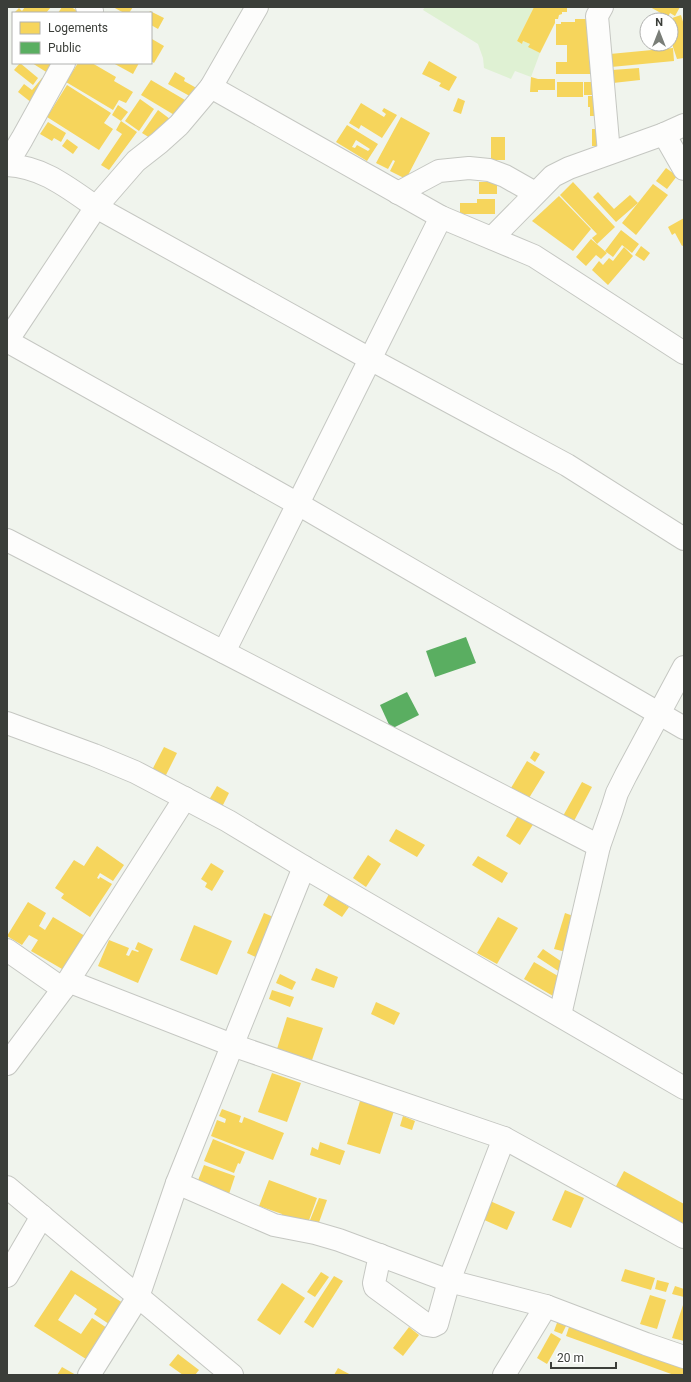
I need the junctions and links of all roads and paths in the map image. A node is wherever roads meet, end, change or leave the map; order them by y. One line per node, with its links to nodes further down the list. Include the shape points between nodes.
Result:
1 (257, 7): 4 (street)
2 (602, 7): 8 (street, via 596,16)
3 (63, 64): 6 (street)
4 (211, 87): 11 (street); 13 (street, via 179,125 136,161)
5 (684, 125): 7 (street)
6 (14, 134): 9 (street)
7 (664, 134): 8 (street); 10 (street)
8 (609, 153): 12 (street, via 553,176)
9 (7, 164): 13 (street, via 36,169 62,183)
10 (684, 169)
11 (398, 193): 12 (street, via 439,172 469,168 489,170 505,176); 14 (street)
12 (535, 193): 15 (street)
13 (96, 207): 16 (street); 18 (street)
14 (441, 217): 15 (street); 18 (street)
15 (492, 238): 17 (street, via 534,256)
16 (7, 341): 19 (street)
17 (684, 353)
18 (370, 359): 19 (street); 20 (street, via 567,465)
19 (298, 504): 22 (street); 24 (street)
20 (684, 539)
21 (7, 540): 22 (street)
22 (224, 652): 28 (street)
23 (684, 667): 24 (street)
24 (659, 714): 26 (street); 28 (street, via 617,793)
25 (7, 723): 27 (street, via 135,772)
26 (684, 728)
27 (185, 798): 29 (street); 31 (street)
28 (599, 846): 32 (street)
29 (304, 867): 32 (street); 33 (street)
30 (7, 950): 31 (street)
31 (66, 985): 33 (street); 34 (street)
32 (560, 1015): 35 (street)
33 (232, 1046): 36 (street); 37 (street)
34 (7, 1064)
35 (684, 1088)
36 (504, 1138): 40 (street); 43 (street)
37 (177, 1183): 41 (street, via 274,1225 315,1233); 44 (street)
38 (7, 1187): 39 (street)
39 (42, 1216): 42 (street); 44 (street)
40 (684, 1237)
41 (380, 1255): 43 (street); 43 (street, via 375,1287 427,1325 437,1324)
42 (7, 1276)
43 (449, 1281): 45 (street)
44 (138, 1297): 47 (street); 48 (street)
45 (546, 1306): 46 (street); 49 (street)
46 (684, 1357)
47 (89, 1375)
48 (232, 1375)
49 (504, 1375)

